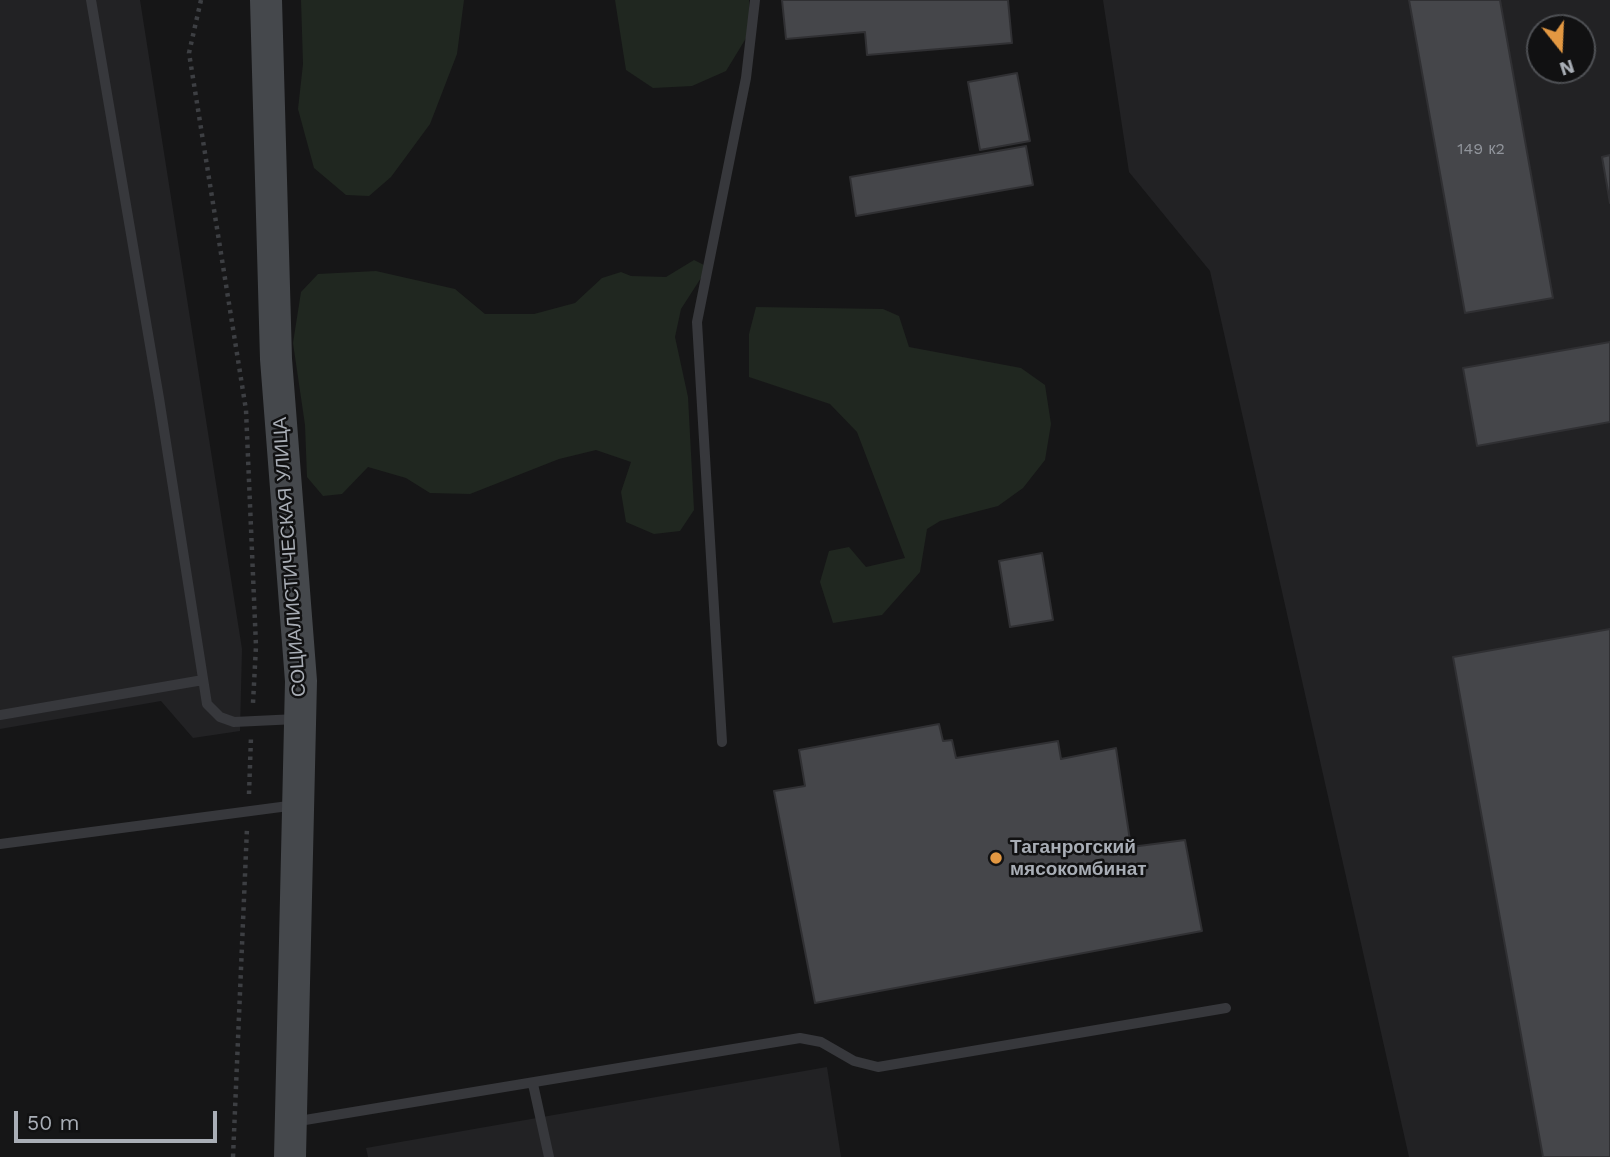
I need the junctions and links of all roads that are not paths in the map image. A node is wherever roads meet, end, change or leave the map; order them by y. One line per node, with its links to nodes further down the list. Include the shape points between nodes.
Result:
1 (91, 0): 4 (lane)
2 (266, 0): 6 (street, СОЦИАЛИСТИЧЕСКАЯ УЛИЦА, via 275,346 300,648)
3 (755, 0): 7 (lane, via 746,78 697,322)
4 (203, 680): 5 (lane); 6 (lane, via 207,704 220,717 252,723)
5 (0, 715)
6 (300, 719): 8 (street, СОЦИАЛИСТИЧЕСКАЯ УЛИЦА)
7 (722, 742)
8 (299, 804): 9 (lane); 12 (street, СОЦИАЛИСТИЧЕСКАЯ УЛИЦА)
9 (0, 844)
10 (1226, 1008): 11 (lane, via 878,1067 854,1061 821,1042 800,1038)
11 (533, 1084): 12 (lane); 14 (lane)
12 (290, 1122): 13 (street, СОЦИАЛИСТИЧЕСКАЯ УЛИЦА)
13 (290, 1157)
14 (549, 1157)

